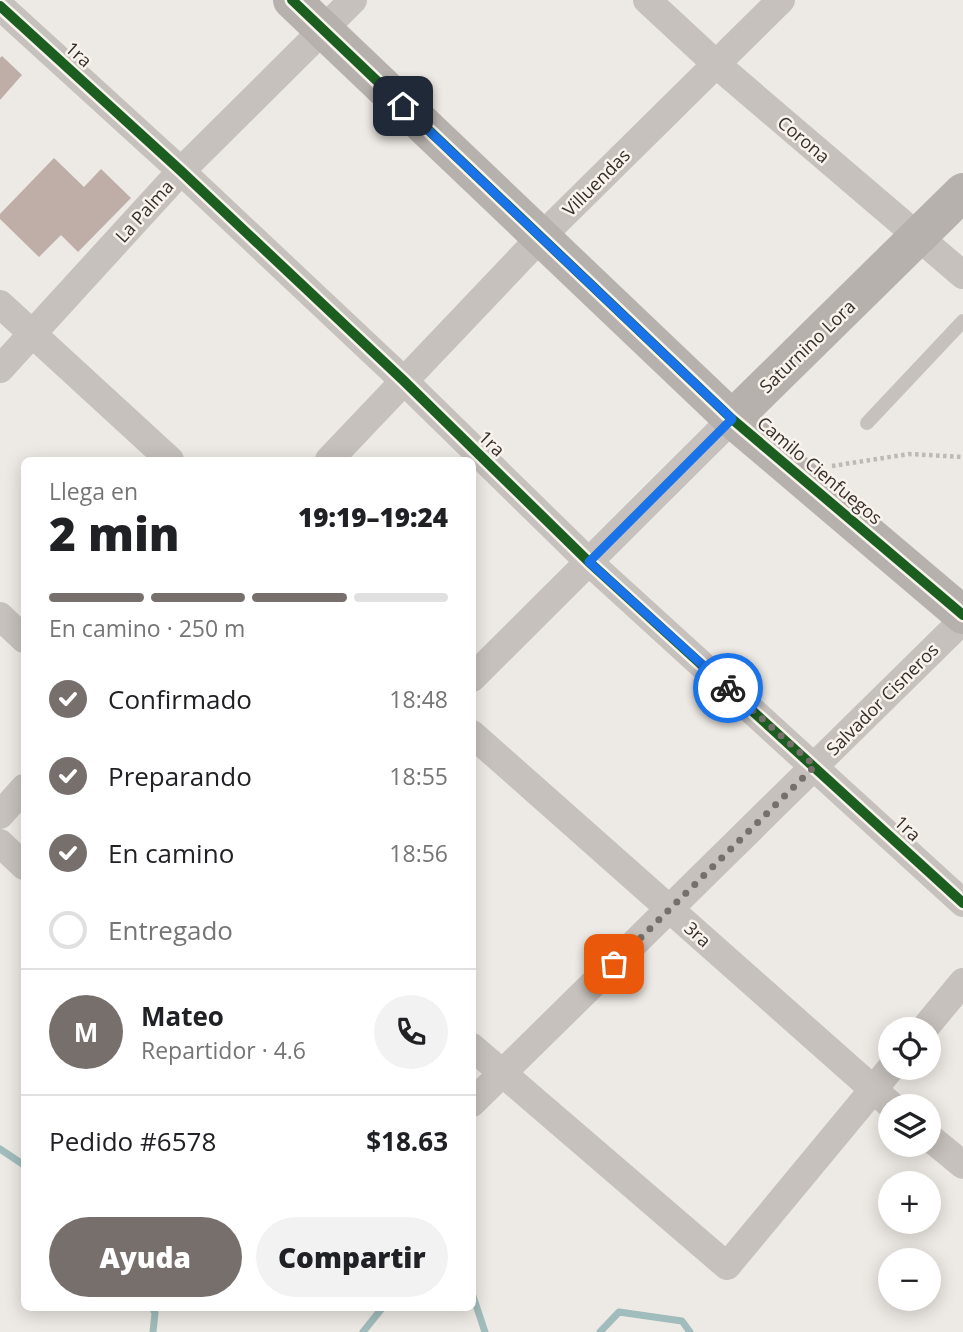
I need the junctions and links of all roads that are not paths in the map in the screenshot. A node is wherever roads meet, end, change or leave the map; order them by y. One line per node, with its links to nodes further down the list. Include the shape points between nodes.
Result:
1 (292, 0): 6 (street, Camilo Cienfuegos)
2 (353, 0): 6 (street, La Palma)
3 (647, 0): 7 (street, Corona)
4 (781, 0): 7 (street, Villuendas)
5 (0, 6): 8 (street, 1ra)
6 (324, 30): 8 (street, La Palma); 11 (street, Camilo Cienfuegos)
7 (716, 64): 10 (street, Corona); 11 (street, Villuendas)
8 (181, 171): 15 (street, La Palma); 17 (street, 1ra)
9 (963, 192): 10 (street, Saturnino Lora)
10 (919, 236): 12 (street, Corona); 18 (street, Saturnino Lora)
11 (540, 238): 17 (street, Villuendas); 18 (street, Camilo Cienfuegos)
12 (963, 275)
13 (0, 304): 15 (street)
14 (963, 321): 19 (lane)
15 (33, 333): 16 (street, La Palma); 20 (street)
16 (0, 369)
17 (402, 380): 21 (street, Villuendas); 22 (street, 1ra)
18 (732, 419): 22 (street, Saturnino Lora); 24 (street, Camilo Cienfuegos)
19 (867, 423)
20 (167, 457)
21 (332, 457)
22 (589, 562): 26 (street, Saturnino Lora); 28 (street, 1ra)
23 (0, 616): 25 (street)
24 (963, 618): 28 (street, Salvador Cisneros)
25 (21, 636)
26 (476, 674)
27 (476, 738): 34 (street, 3ra)
28 (815, 766): 33 (street, 1ra); 34 (street, Salvador Cisneros)
29 (21, 792): 30 (street)
30 (0, 816)
31 (0, 843): 32 (street)
32 (21, 863)
33 (963, 902)
34 (670, 908): 38 (street, Salvador Cisneros); 39 (street, 3ra)
35 (963, 982): 36 (street)
36 (934, 1017)
37 (476, 1051): 38 (street)
38 (502, 1074): 40 (street, Salvador Cisneros); 41 (street, via 727,1266)
39 (878, 1094)
40 (476, 1099)
41 (878, 1102)
42 (941, 1147): 43 (street)
43 (963, 1165)

